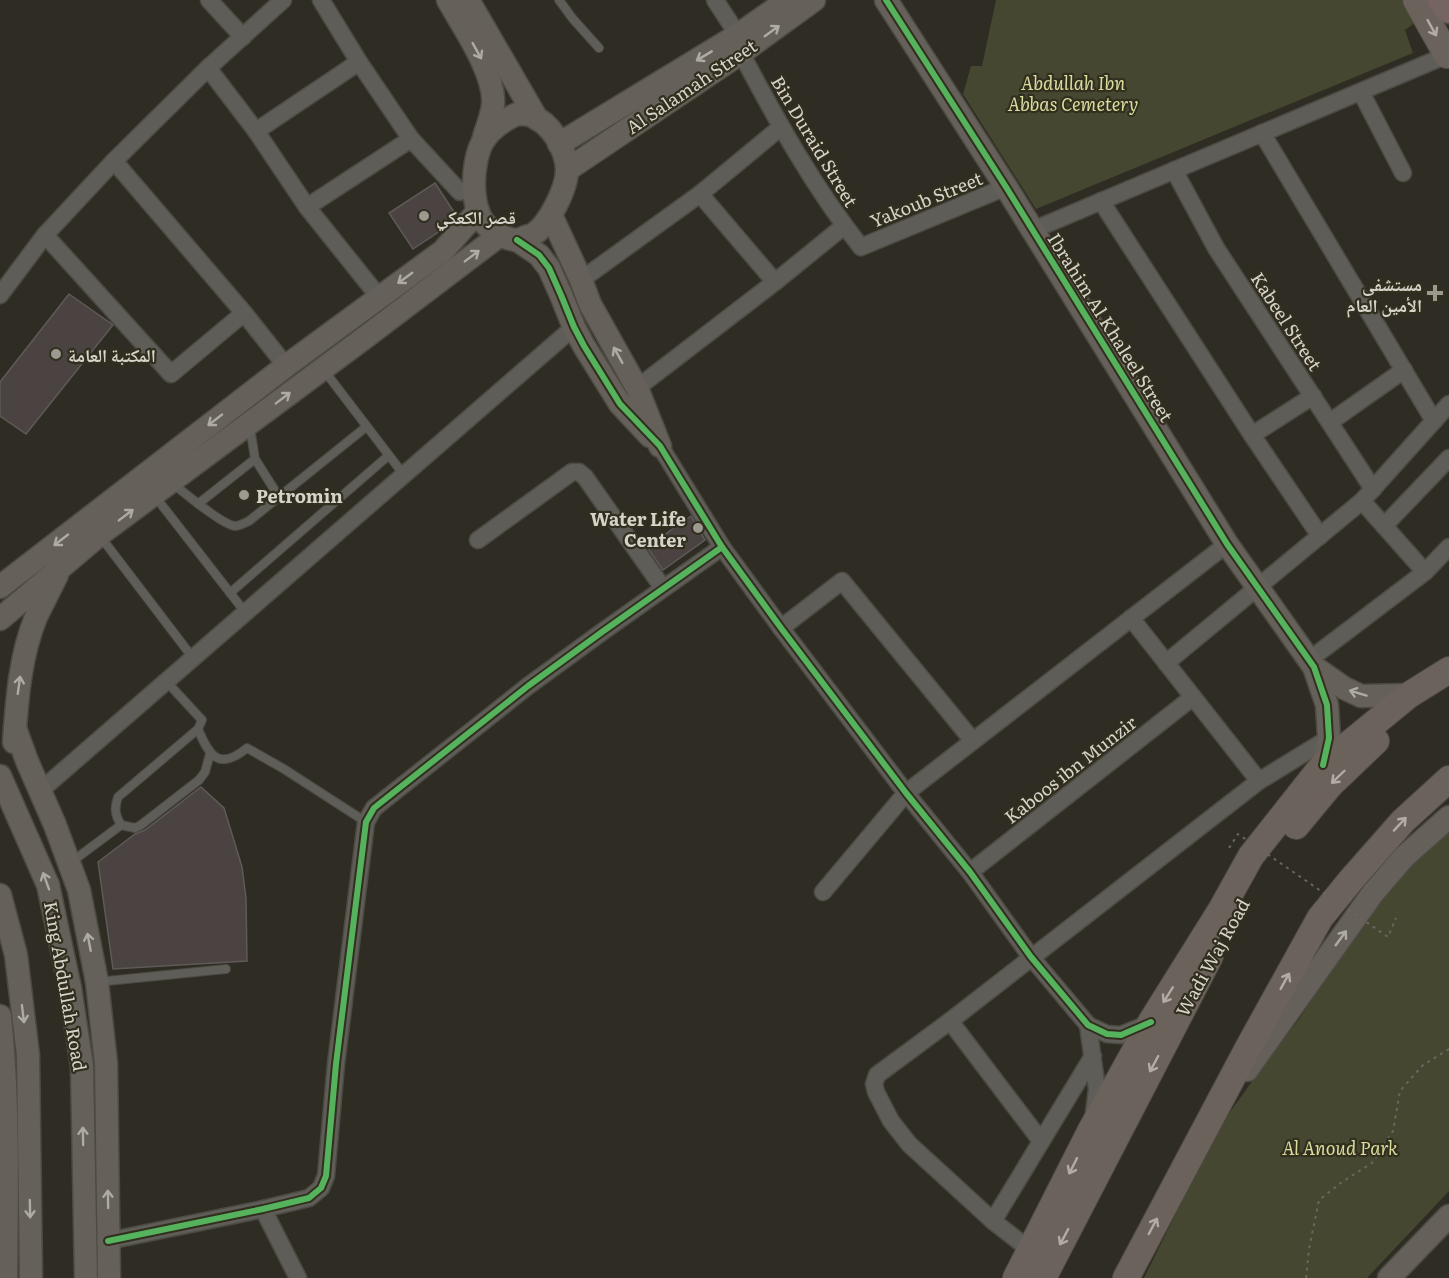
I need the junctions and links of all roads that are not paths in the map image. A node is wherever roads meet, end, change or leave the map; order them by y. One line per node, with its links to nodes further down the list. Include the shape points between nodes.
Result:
1 (209, 0): 14 (street)
2 (283, 0): 14 (street)
3 (321, 0): 18 (street)
4 (448, 0): 26 (street, one-way to 26, via 492,85 494,105)
5 (468, 0): 21 (street)
6 (559, 0): 16 (lane)
7 (715, 0): 15 (street, Bin Duraid Street)
8 (788, 0): 15 (street, Al Salamah Street)
9 (814, 0): 15 (street, Al Salamah Street, one-way to 9)
10 (886, 0): 32 (street, Ibrahim Al Khaleel Street)
11 (1416, 0): 17 (main road, one-way to 17)
12 (1442, 0): 13 (highway)
13 (1449, 9)
14 (243, 37): 19 (street)
15 (739, 44): 22 (street, Bin Duraid Street); 27 (street, Al Salamah Street, one-way to 27); 29 (street, Al Salamah Street)
16 (599, 48)
17 (1448, 57): 20 (street)
18 (359, 62): 23 (street); 25 (street)
19 (208, 68): 23 (street); 28 (street)
20 (1361, 92): 24 (street); 31 (street)
21 (537, 119): 26 (street, via 517,114 502,121); 27 (street)
22 (781, 127): 34 (street); 39 (street, Bin Duraid Street)
23 (256, 130): 36 (street)
24 (1262, 133): 30 (street); 53 (street)
25 (411, 139): 33 (street); 36 (street)
26 (483, 142): 37 (street, via 475,164)
27 (559, 144): 29 (street)
28 (114, 161): 41 (street); 49 (street)
29 (567, 170): 38 (street, via 563,191)
30 (1174, 170): 35 (street); 55 (street, Kabeel Street, via 1216,248)
31 (1402, 173)
32 (1006, 187): 40 (street, Ibrahim Al Khaleel Street); 43 (street, Yakoub Street)
33 (460, 192)
34 (700, 194): 45 (street); 46 (street)
35 (1101, 201): 40 (street); 61 (street)
36 (307, 207): 48 (street)
37 (478, 211): 42 (street, via 485,225); 44 (street, via 443,251)
38 (551, 215): 42 (street, via 534,234); 45 (street)
39 (844, 226): 43 (street, Bin Duraid Street); 46 (street)
40 (1033, 230): 75 (street, Ibrahim Al Khaleel Street)
41 (45, 235): 47 (street); 49 (street, via 171,374)
42 (509, 238): 44 (street, one-way to 42); 50 (street, via 538,255 549,268)
43 (861, 247)
44 (435, 270): 48 (street, one-way to 48); 52 (street)
45 (582, 280): 54 (street, one-way to 45, via 590,304)
46 (775, 282): 54 (street)
47 (0, 295)
48 (379, 297): 51 (street)
49 (244, 313): 51 (street)
50 (574, 327): 62 (street, via 620,404); 66 (street)
51 (286, 366): 80 (street, one-way to 80)
52 (323, 369): 59 (street, one-way to 52); 60 (lane)
53 (1404, 370): 57 (street); 58 (street)
54 (637, 388): 62 (street)
55 (1312, 396): 58 (street, Kabeel Street); 61 (street)
56 (1449, 404): 57 (street)
57 (1434, 421): 68 (street)
58 (1330, 422): 68 (street, Kabeel Street)
59 (249, 423): 65 (lane); 67 (street)
60 (366, 427): 63 (lane); 69 (lane)
61 (1252, 435): 73 (street)
62 (660, 446): 76 (street)
63 (388, 456): 66 (lane); 83 (lane)
64 (1449, 458): 71 (street)
65 (255, 459): 69 (lane); 70 (lane)
66 (404, 475): 84 (street)
67 (162, 488): 70 (lane); 72 (street, one-way to 67); 83 (lane)
68 (1368, 495): 71 (street, Kabeel Street); 73 (street)
69 (279, 497): 70 (lane, via 249,521 235,526)
70 (198, 504)
71 (1384, 526): 79 (street, Kabeel Street)
72 (99, 535): 78 (street); 88 (lane)
73 (1320, 536): 81 (street)
74 (478, 540): 82 (street, via 573,472 579,472)
75 (1227, 544): 81 (street, Ibrahim Al Khaleel Street); 85 (street)
76 (722, 547): 82 (street); 87 (street)
77 (1449, 547): 79 (street)
78 (60, 568): 86 (street); 96 (street, one-way to 78, via 25,653)
79 (1425, 572): 90 (street)
80 (0, 587)
81 (1257, 587): 89 (street); 90 (street, Ibrahim Al Khaleel Street)
82 (663, 588): 108 (street, via 374,808)
83 (230, 593): 84 (lane)
84 (245, 612): 88 (street)
85 (1131, 618): 89 (street); 99 (street)
86 (0, 619)
87 (782, 628): 99 (street, via 842,581); 106 (street)
88 (193, 658): 92 (street)
89 (1166, 663): 95 (street)
90 (1311, 663): 94 (street, one-way to 90, via 1361,696); 98 (street, via 1327,705)
91 (1449, 670): 94 (main road)
92 (166, 681): 97 (lane, via 202,720); 105 (street)
93 (1449, 689): 141 (main road, Wadi Waj Road, one-way to 141, via 1381,736 1330,786 1270,856 1215,947)
94 (1409, 695): 101 (main road)
95 (1193, 697): 104 (street); 112 (street, Kaboos ibn Munzir)
96 (15, 728): 105 (street); 110 (street, via 13,757)
97 (198, 729): 100 (lane); 109 (lane, via 118,797 115,806)
98 (1329, 738): 101 (street); 104 (street)
99 (973, 741): 106 (street)
100 (210, 754): 108 (lane, via 230,758 247,748); 109 (lane, via 200,780 141,825)
101 (1323, 765): 122 (main road, one-way to 122, via 1251,856)
102 (0, 776): 110 (street, King Abdullah Road)
103 (1449, 779): 126 (main road, one-way to 103, via 1320,918 1403,821)
104 (1259, 781): 117 (street)
105 (40, 791): 111 (street)
106 (906, 793): 112 (street); 113 (street)
107 (1449, 817): 126 (street, one-way to 107, via 1373,893 1404,857)
108 (366, 822): 130 (street, via 326,1176 321,1188 309,1198)
109 (121, 825): 111 (lane)
110 (32, 846): 115 (street, King Abdullah Road, one-way to 110, via 48,885)
111 (69, 863): 119 (street, one-way to 111, via 79,890)
112 (970, 872): 117 (street)
113 (824, 892)
114 (0, 896): 116 (street)
115 (55, 917): 124 (street); 137 (street, King Abdullah Road, one-way to 115, via 82,1066)
116 (16, 955): 120 (street); 136 (street, one-way to 136, via 28,1055)
117 (1031, 957): 121 (street); 123 (street)
118 (226, 969): 119 (lane)
119 (97, 982): 124 (street)
120 (0, 1021): 129 (street)
121 (950, 1021): 128 (street); 132 (street, via 878,1075 874,1084 891,1121 909,1144)
122 (1151, 1022): 123 (street, via 1121,1035 1107,1034); 127 (main road)
123 (1088, 1025): 125 (street)
124 (101, 1026): 133 (street, one-way to 124, via 106,1063)
125 (1093, 1056): 127 (street, via 1097,1089); 128 (street)
126 (1209, 1122): 142 (main road, one-way to 126)
127 (1092, 1130): 134 (main road, one-way to 134)
128 (1041, 1141): 132 (street)
129 (3, 1163): 135 (street)
130 (263, 1209): 133 (street); 139 (street)
131 (1449, 1216): 143 (street)
132 (993, 1221): 134 (street)
133 (108, 1241): 138 (street)
134 (1030, 1250): 140 (main road)
135 (6, 1278)
136 (31, 1278)
137 (86, 1278)
138 (109, 1278)
139 (297, 1278)
140 (1016, 1278)
141 (1042, 1278)
142 (1126, 1278)
143 (1389, 1278)

